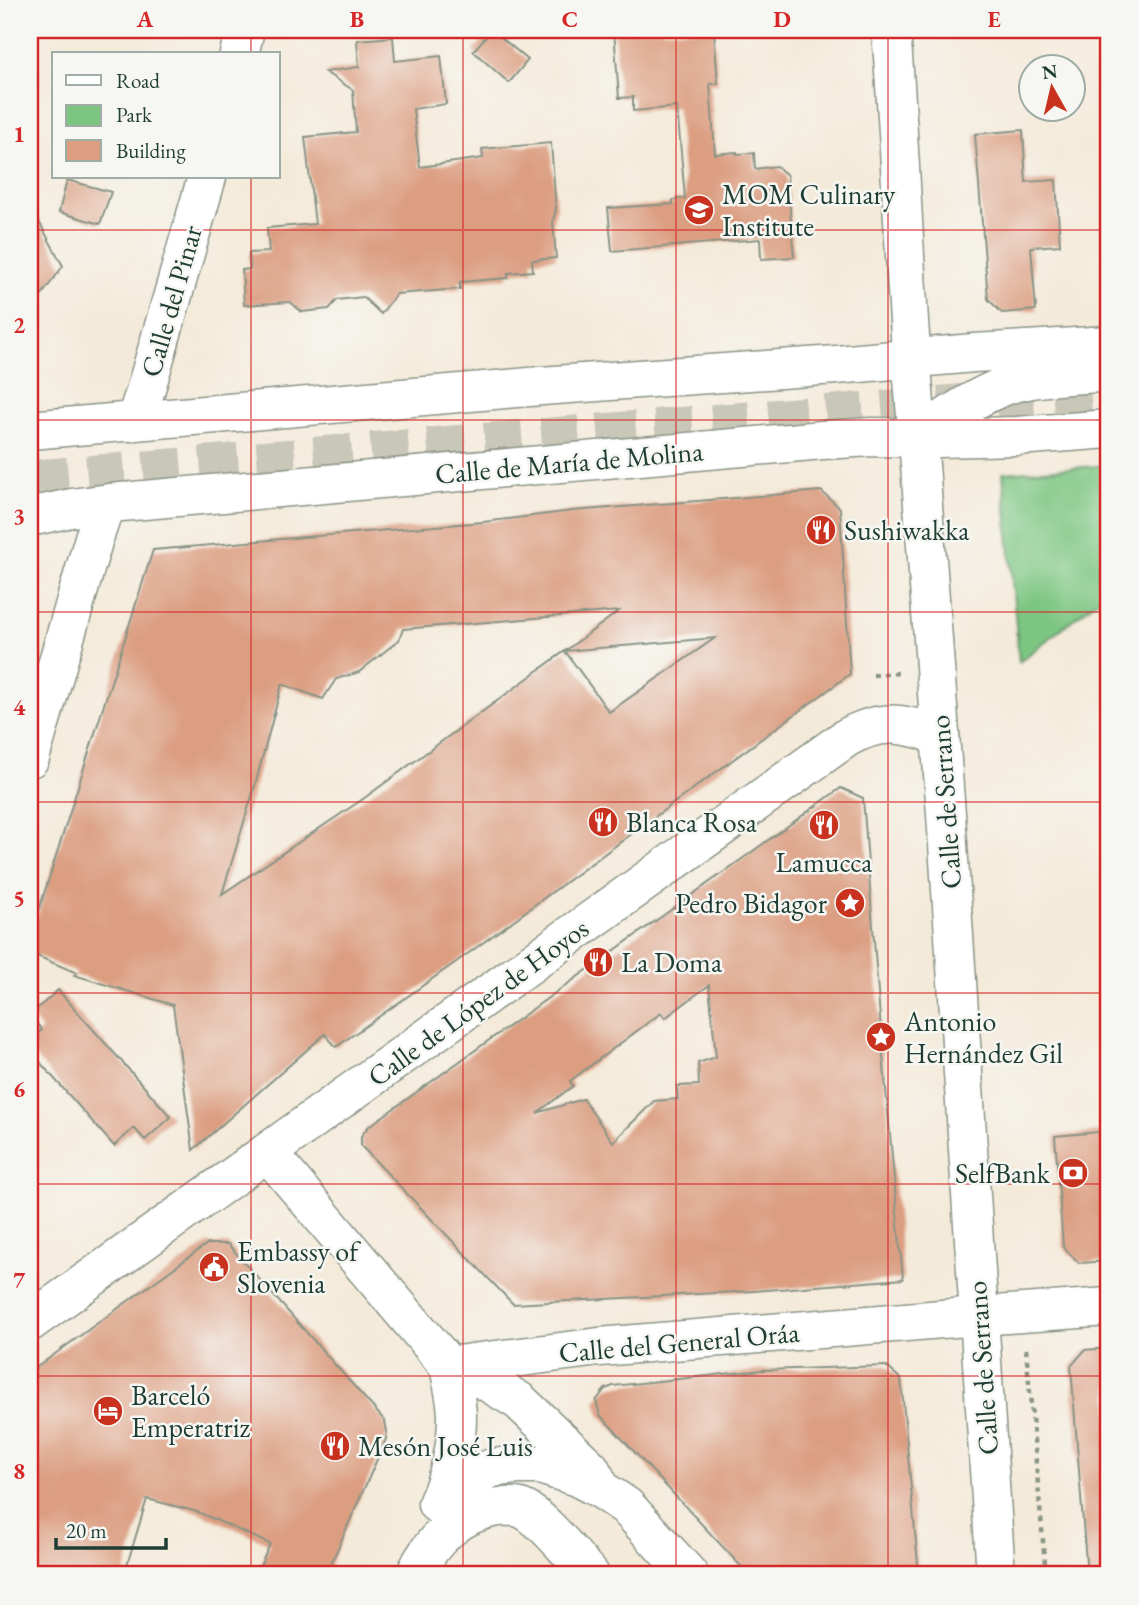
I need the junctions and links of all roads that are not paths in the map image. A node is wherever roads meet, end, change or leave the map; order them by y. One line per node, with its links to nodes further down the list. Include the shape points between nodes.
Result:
1 (245, 30): 3 (main road)
2 (891, 30): 6 (main road, Calle de Serrano)
3 (240, 52)
4 (207, 178): 8 (main road, Calle del Pinar, via 145,392)
5 (1109, 345): 6 (main road)
6 (911, 358): 8 (main road); 11 (main road, Calle de Serrano)
7 (1109, 372): 11 (main road, via 1008,385 963,407)
8 (130, 422): 10 (main road)
9 (1109, 429): 11 (main road, Calle de María de Molina)
10 (30, 430)
11 (918, 438): 12 (main road, Calle de María de Molina, via 823,440); 14 (main road, Calle de Serrano)
12 (110, 503): 13 (main road, Calle de María de Molina); 15 (main road, via 94,538)
13 (30, 517)
14 (940, 736): 16 (main road, Calle de López de Hoyos, via 911,726 886,725 864,728 846,738); 18 (main road, Calle de Serrano)
15 (30, 758)
16 (268, 1153): 19 (main road, Calle de López de Hoyos); 20 (main road)
17 (1109, 1307): 18 (main road, Calle del General Oráa)
18 (979, 1316): 20 (main road, Calle del General Oráa, via 599,1347); 26 (main road, Calle de Serrano)
19 (30, 1322)
20 (449, 1366): 21 (main road, via 519,1401 590,1468); 22 (main road, via 457,1417)
21 (602, 1490): 22 (main road, via 540,1465 517,1465 492,1468); 25 (main road, via 625,1506)
22 (443, 1491): 23 (main road, via 429,1522)
23 (418, 1568): 24 (main road, via 446,1530 484,1509 504,1507 521,1508 547,1528)
24 (590, 1575)
25 (689, 1575)
26 (996, 1575)

